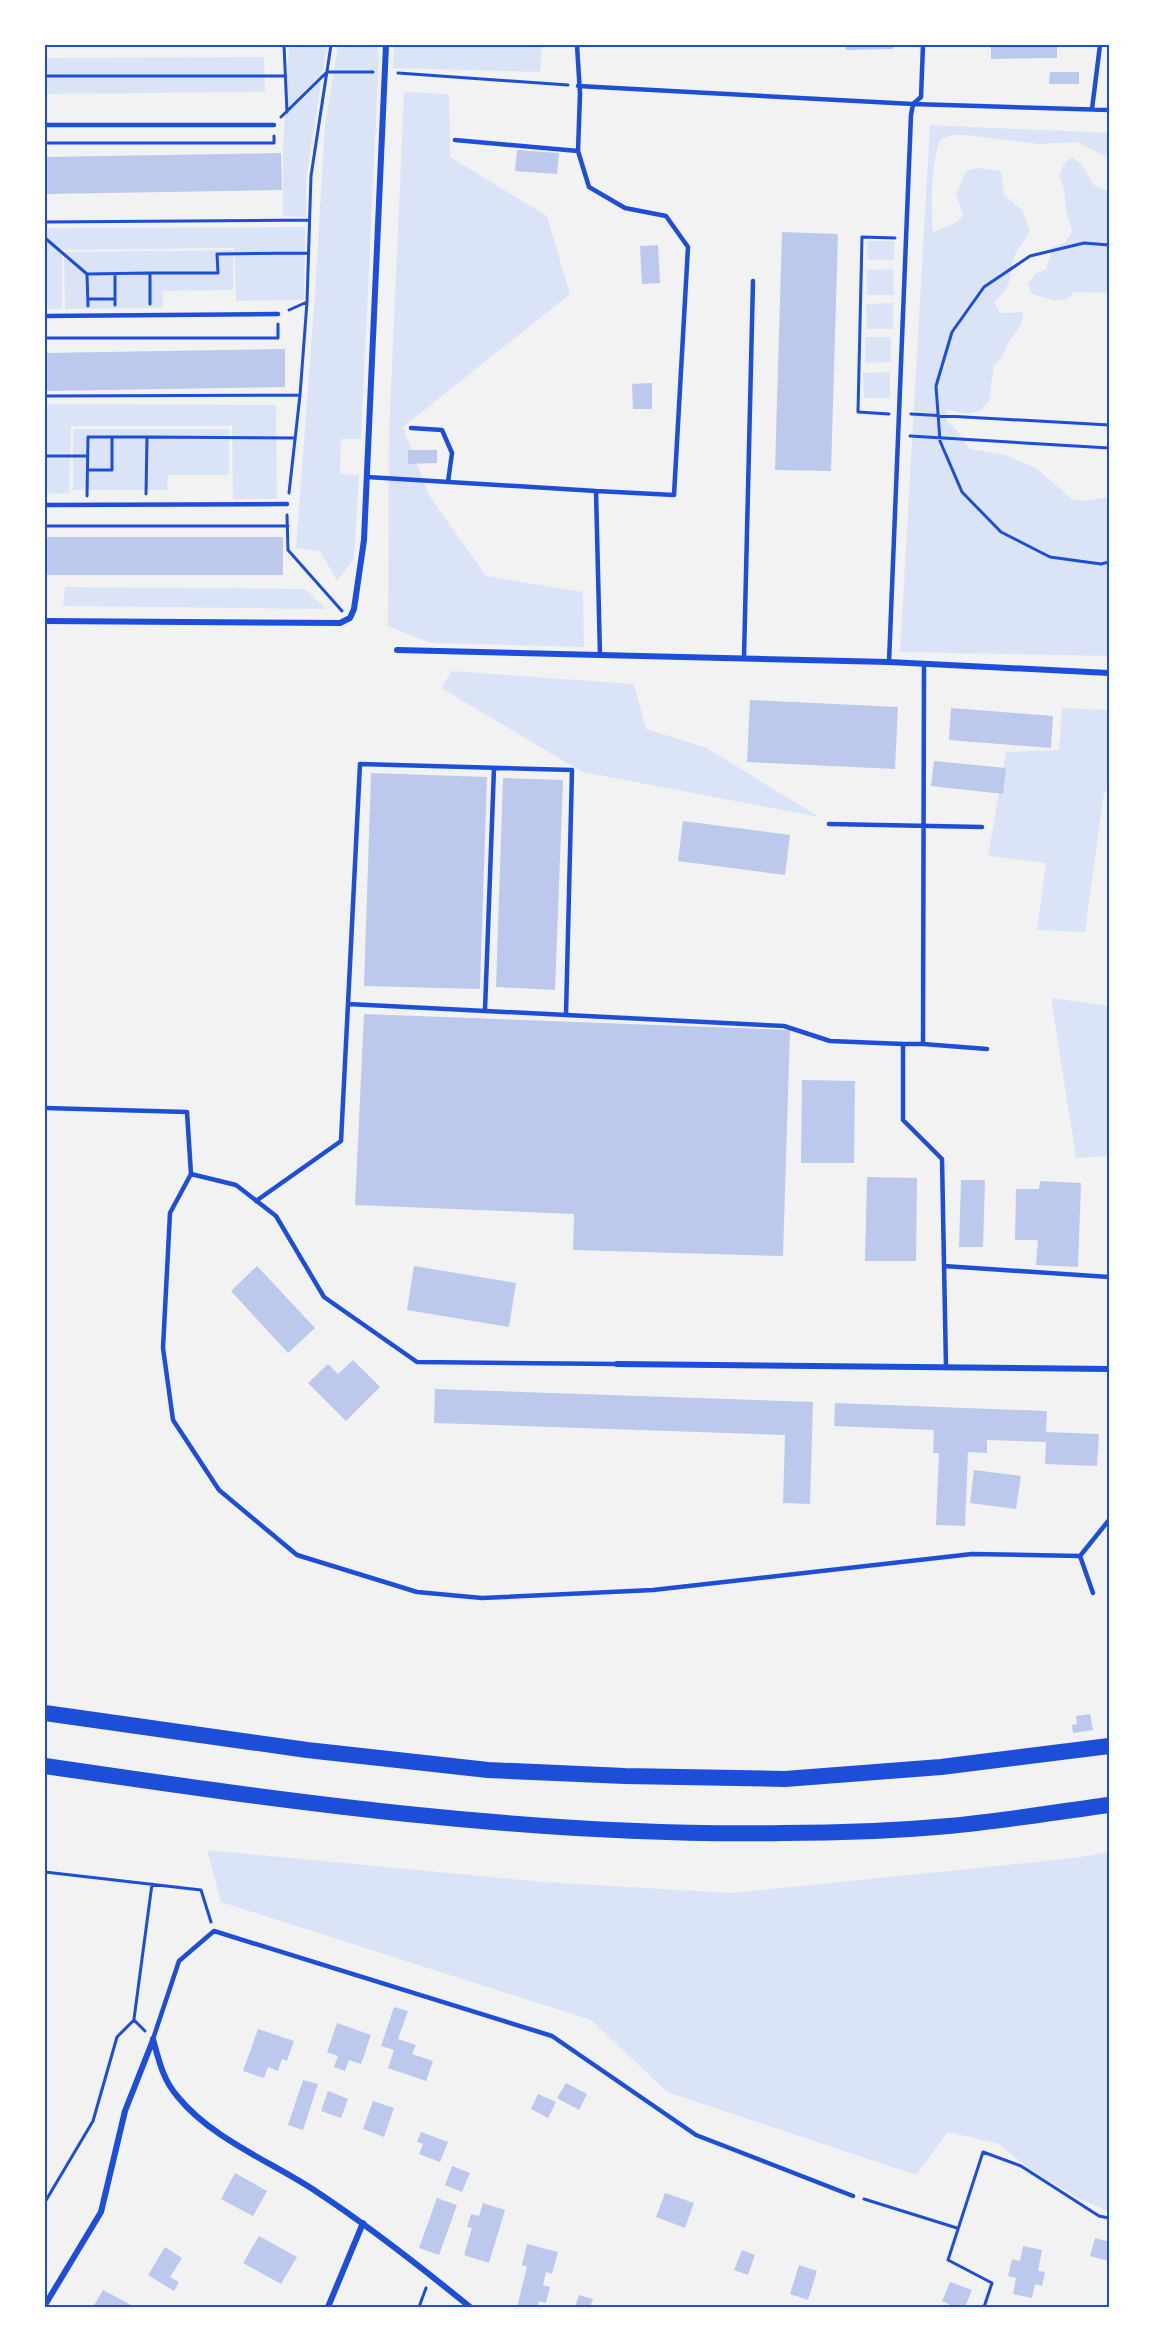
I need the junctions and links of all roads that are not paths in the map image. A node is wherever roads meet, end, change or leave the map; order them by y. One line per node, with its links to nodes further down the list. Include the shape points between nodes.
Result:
1 (386, 45): 17 (street)
2 (577, 45): 5 (lane)
3 (922, 45): 6 (lane, via 921,97)
4 (1100, 45): 7 (lane)
5 (578, 86): 6 (lane); 12 (lane)
6 (913, 104): 7 (lane); 26 (lane)
7 (1092, 109): 8 (lane)
8 (1109, 110)
9 (274, 125): 10 (lane)
10 (45, 126)
11 (455, 140): 12 (lane)
12 (578, 151): 19 (lane, via 589,187 625,208 666,216 688,247 674,495)
13 (753, 281): 25 (lane)
14 (278, 314): 15 (lane)
15 (45, 316)
16 (411, 428): 18 (lane, via 442,430 452,453)
17 (367, 477): 18 (lane); 22 (street, via 364,540 354,609 350,618 340,623)
18 (448, 482): 19 (lane)
19 (596, 491): 24 (lane)
20 (287, 504): 21 (lane)
21 (45, 505)
22 (45, 621)
23 (397, 650): 24 (street)
24 (600, 655): 25 (street)
25 (744, 657): 26 (street)
26 (890, 662): 27 (street)
27 (924, 663): 28 (street); 31 (lane)
28 (1109, 673)
29 (494, 768): 33 (lane, via 360,764); 34 (lane); 35 (lane, via 572,770)
30 (829, 824): 31 (lane)
31 (923, 825): 32 (lane); 37 (lane)
32 (982, 827)
33 (348, 1004): 34 (lane); 41 (lane, via 341,1141)
34 (485, 1010): 35 (lane)
35 (566, 1014): 36 (lane, via 784,1026 831,1041)
36 (903, 1044): 37 (lane); 42 (lane, via 903,1120 942,1159)
37 (924, 1044): 38 (lane)
38 (987, 1049)
39 (45, 1108): 40 (lane, via 187,1112)
40 (191, 1174): 41 (lane, via 236,1185); 48 (lane, via 170,1213 163,1348 173,1420 219,1490 297,1555 417,1592 482,1598 653,1590 972,1554)
41 (256, 1201): 44 (lane, via 276,1216 324,1297 417,1362)
42 (944, 1266): 43 (lane); 45 (lane)
43 (1109, 1277)
44 (617, 1364): 45 (street)
45 (946, 1367): 46 (street)
46 (1109, 1369)
47 (1109, 1520): 48 (lane)
48 (1080, 1556): 49 (lane)
49 (1093, 1593)
50 (45, 1713): 51 (highway, via 284,1747 488,1770 625,1776 785,1779 941,1767)
51 (1109, 1746)
52 (45, 1766): 53 (highway, via 302,1803 488,1823 619,1830 782,1833 949,1826)
53 (1109, 1805)
54 (153, 2039): 55 (lane, via 180,1961 214,1931 552,2036 696,2135); 56 (street, via 162,2074 177,2097 205,2125); 57 (street, via 125,2111 101,2212)
55 (854, 2196)
56 (363, 2223): 58 (street); 59 (street)
57 (45, 2305)
58 (328, 2307)
59 (470, 2307)

